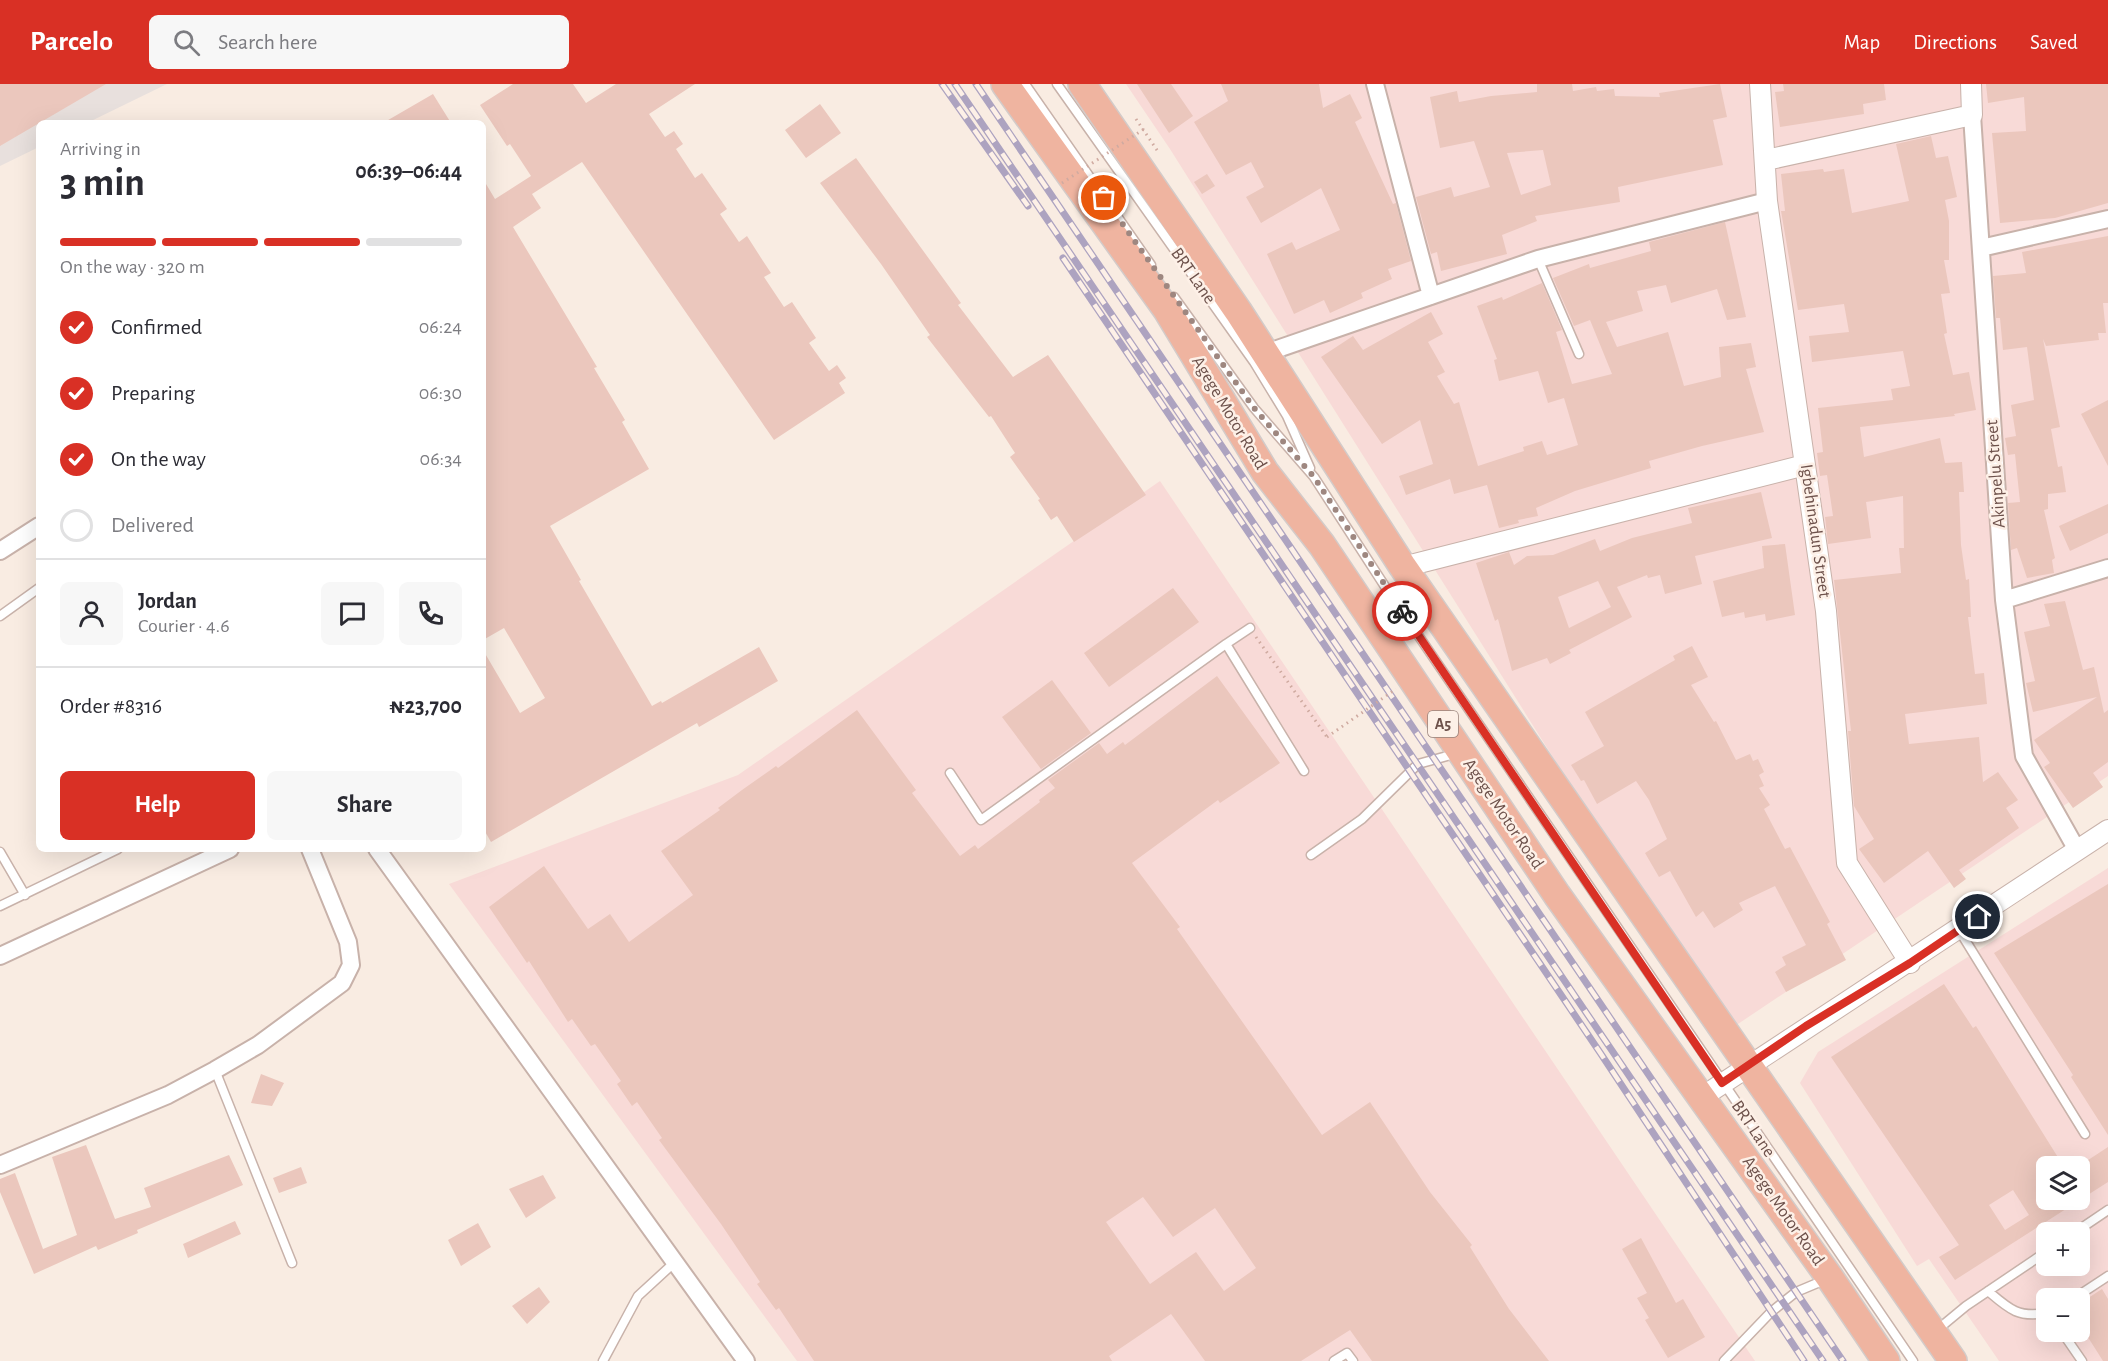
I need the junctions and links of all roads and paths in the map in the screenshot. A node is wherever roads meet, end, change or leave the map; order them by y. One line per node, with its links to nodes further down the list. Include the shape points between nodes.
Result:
1 (1005, 84): 33 (highway, Agege Motor Road / A5, via 1167,310 1265,472 1322,546)
2 (1025, 84): 16 (lane, BRT Lane)
3 (1057, 84): 22 (lane, BRT Lane, via 1254,362 1287,416)
4 (1082, 84): 19 (highway, via 1238,311)
5 (1375, 84): 18 (street)
6 (1760, 84): 10 (street, Igbehinadun Street)
7 (1971, 84): 8 (street, Akinpelu Street)
8 (1972, 116): 10 (street); 14 (street, Akinpelu Street)
9 (1144, 129): 11 (path, bridge)
10 (1766, 160): 12 (street, Igbehinadun Street)
11 (1062, 183)
12 (1767, 201): 15 (street); 21 (street, Igbehinadun Street)
13 (2108, 219): 14 (street)
14 (1982, 248): 28 (street, Akinpelu Street)
15 (1538, 259): 18 (street); 20 (lane)
16 (1156, 271)
17 (1168, 289): 22 (lane, BRT Lane, via 1254,408)
18 (1431, 296): 19 (street)
19 (1263, 354): 25 (highway)
20 (1579, 354)
21 (1805, 465): 25 (street); 48 (street, Igbehinadun Street, via 1826,611 1847,862)
22 (1314, 477): 51 (lane, BRT Lane)
23 (36, 528): 24 (street)
24 (0, 552)
25 (1403, 567): 49 (highway)
26 (2108, 567): 28 (street)
27 (36, 590): 29 (lane)
28 (2004, 600): 37 (street, Akinpelu Street, via 2024,756)
29 (0, 616)
30 (1250, 628): 31 (lane); 32 (path, bridge, via 1327,737)
31 (1227, 644): 34 (lane); 35 (lane, via 981,819)
32 (1396, 689)
33 (1462, 752): 43 (lane, via 1418,764 1362,819); 51 (highway, Agege Motor Road / A5, via 1557,894)
34 (1304, 771)
35 (950, 772)
36 (2108, 830): 37 (street)
37 (2078, 850): 46 (street)
38 (0, 852): 44 (lane)
39 (112, 852): 44 (lane)
40 (217, 852): 47 (street)
41 (311, 852): 50 (street, via 348,942 351,965 342,983 296,1019)
42 (379, 852): 57 (street)
43 (1311, 855)
44 (25, 895): 45 (lane)
45 (0, 906)
46 (1959, 930): 48 (street); 52 (lane)
47 (0, 956)
48 (1910, 963): 49 (street, via 1806,1026)
49 (1748, 1067): 51 (street); 64 (highway)
50 (215, 1070): 53 (street, via 168,1095); 58 (lane)
51 (1712, 1090): 60 (highway, Agege Motor Road / A5); 72 (lane, BRT Lane)
52 (2085, 1134)
53 (0, 1165)
54 (2108, 1210): 55 (lane)
55 (2090, 1222)
56 (2036, 1259): 62 (lane)
57 (675, 1262): 66 (lane, via 638,1296); 67 (street)
58 (292, 1263)
59 (2108, 1276): 61 (lane)
60 (1830, 1278): 70 (lane, via 1796,1292); 71 (highway, Agege Motor Road / A5)
61 (2090, 1288)
62 (1988, 1291): 63 (lane, via 2011,1311); 64 (lane)
63 (2036, 1314)
64 (1934, 1333): 73 (highway)
65 (2069, 1342): 74 (lane)
66 (603, 1361)
67 (747, 1361)
68 (1334, 1361): 69 (lane, via 1347,1353)
69 (1353, 1361)
70 (1724, 1361)
71 (1886, 1361)
72 (1913, 1361)
73 (1953, 1361)
74 (2082, 1361)

